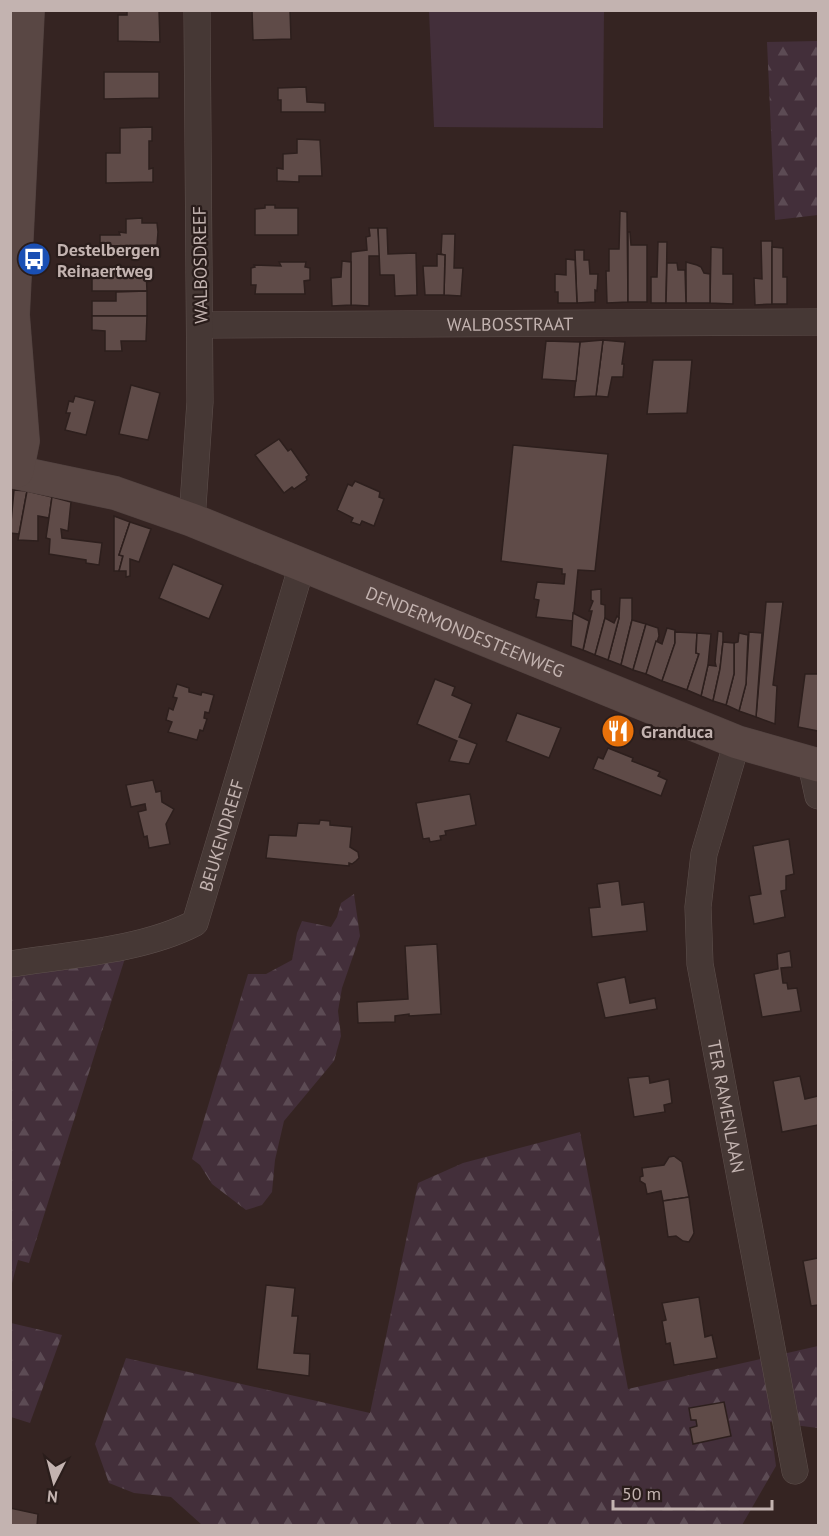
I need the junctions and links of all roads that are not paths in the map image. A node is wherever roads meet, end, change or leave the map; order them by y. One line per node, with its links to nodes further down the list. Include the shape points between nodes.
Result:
1 (27, 10): 3 (main road)
2 (197, 10): 6 (street, WALBOSDREEF)
3 (18, 43): 4 (main road)
4 (12, 320): 7 (main road, via 22,418 22,441)
5 (819, 322): 6 (street, WALBOSSTRAAT)
6 (201, 325): 8 (street, WALBOSDREEF)
7 (15, 462): 8 (main road, DENDERMONDESTEENWEG)
8 (192, 520): 9 (main road, DENDERMONDESTEENWEG)
9 (302, 564): 10 (main road, DENDERMONDESTEENWEG); 13 (street, BEUKENDREEF, via 195,922 144,942)
10 (737, 742): 11 (main road, DENDERMONDESTEENWEG); 14 (street, TER RAMENLAAN, via 704,854 698,907 700,964)
11 (815, 764): 12 (street)
12 (819, 796)
13 (10, 964)
14 (795, 1472)

